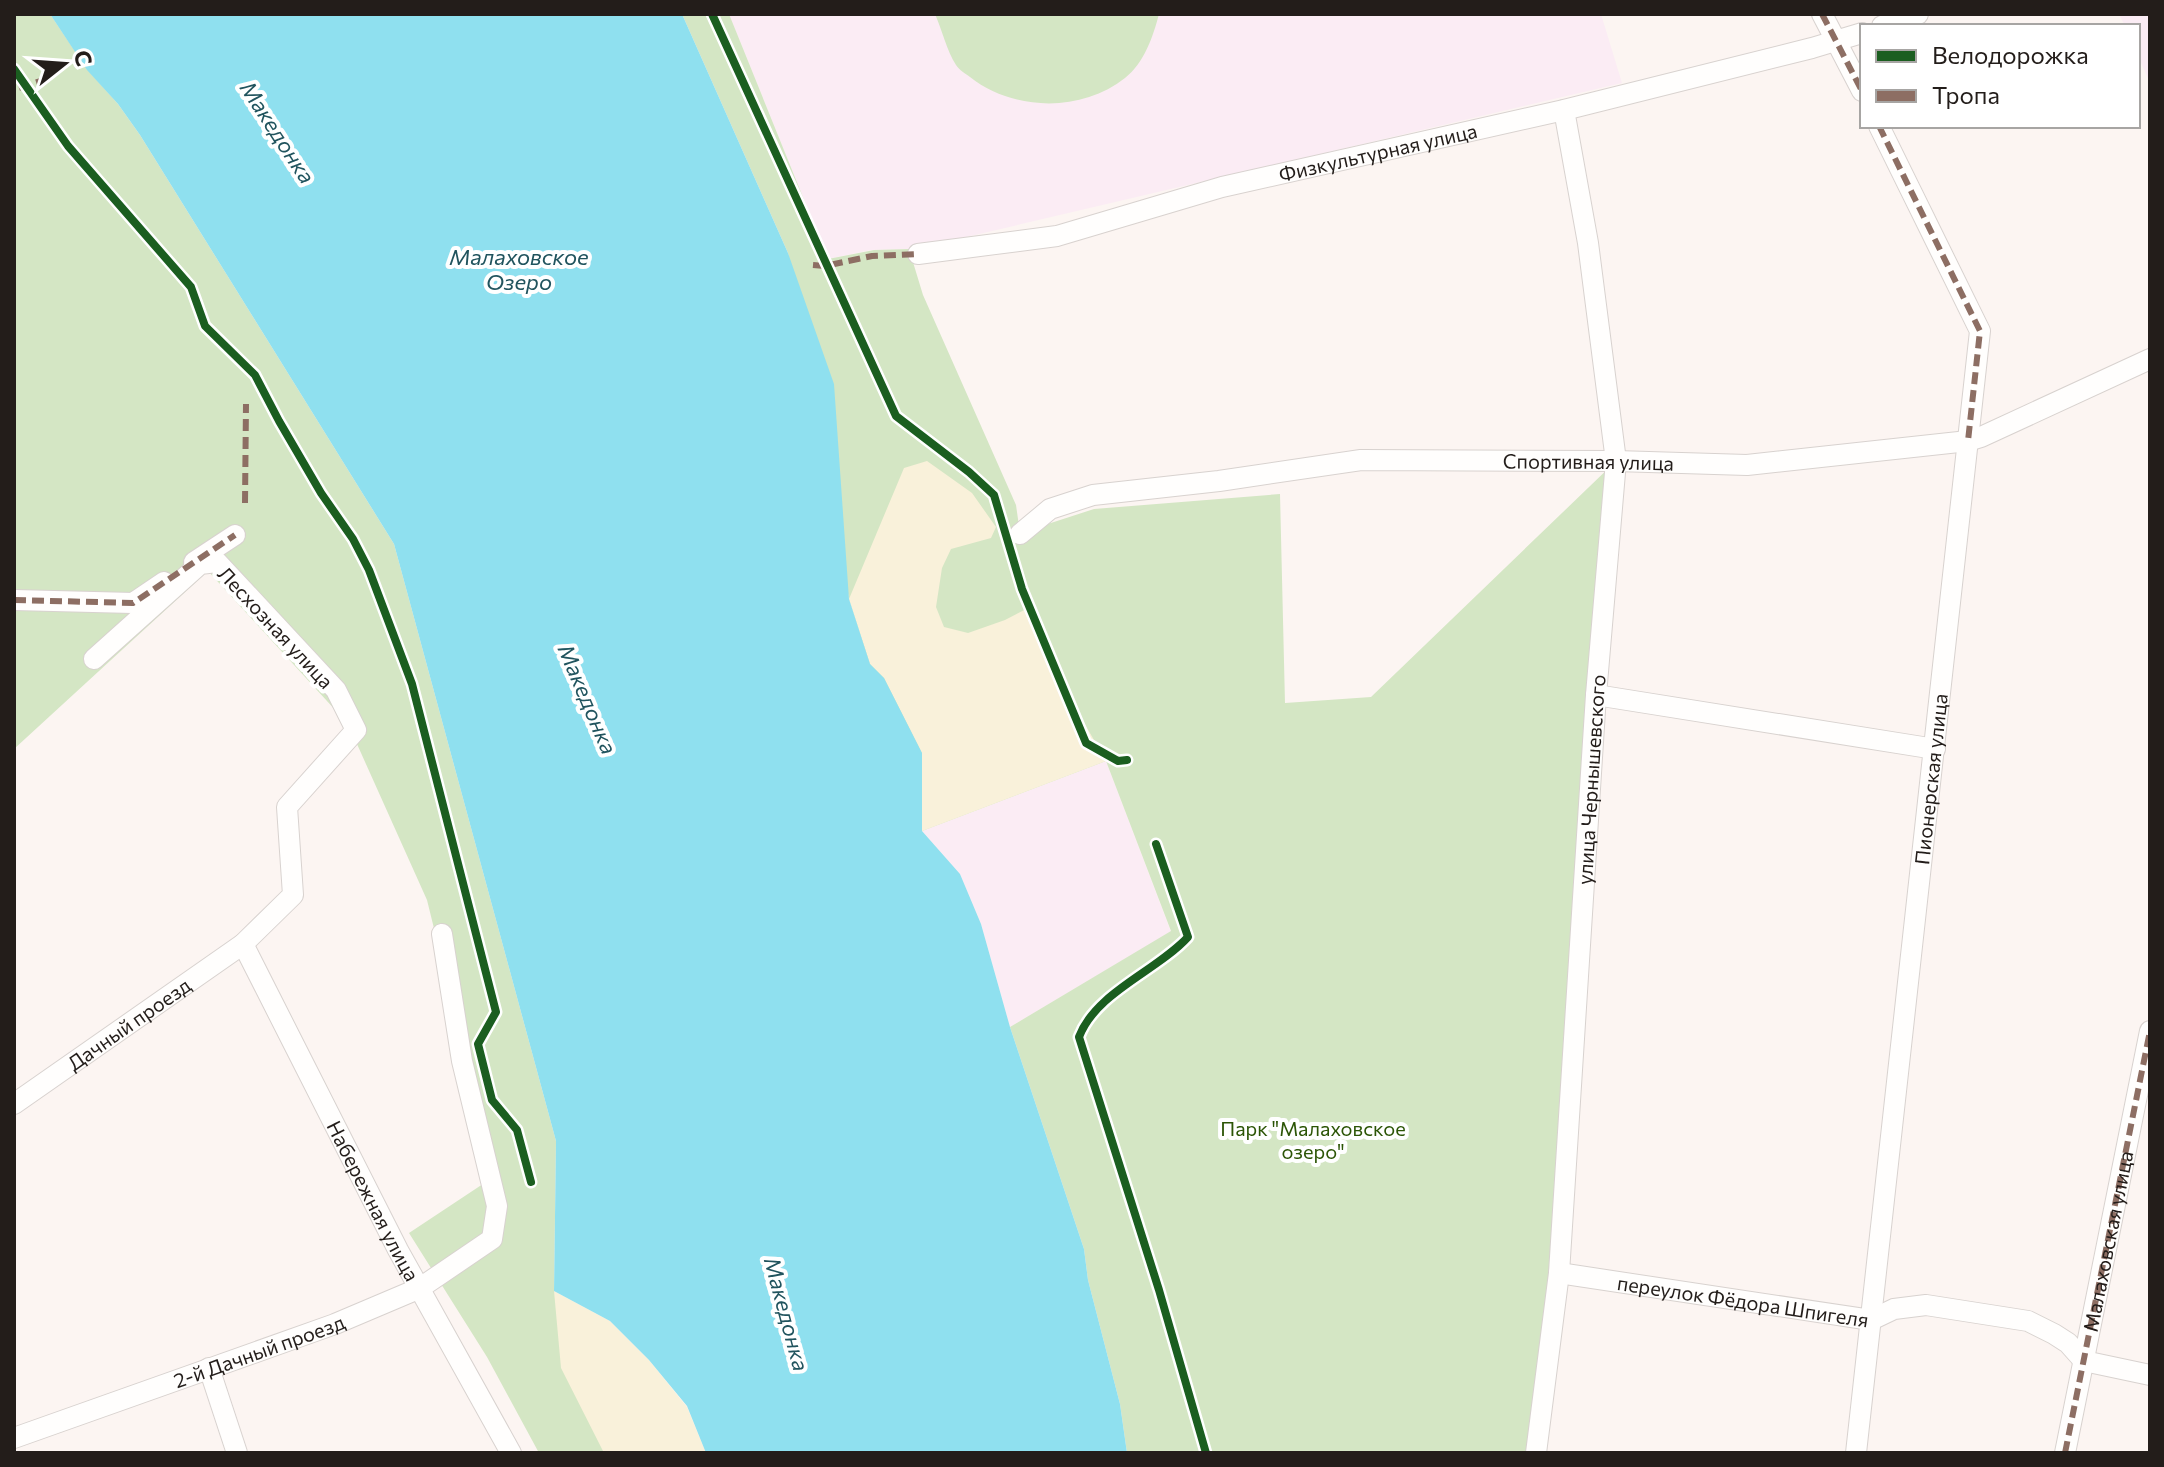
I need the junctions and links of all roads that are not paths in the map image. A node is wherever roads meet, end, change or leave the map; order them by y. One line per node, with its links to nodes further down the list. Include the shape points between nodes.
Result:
1 (1822, 14): 5 (street)
2 (1918, 14): 3 (street)
3 (1888, 24)
4 (1860, 34): 5 (street, Физкультурная улица)
5 (1838, 41): 6 (street); 7 (street, Физкультурная улица)
6 (1860, 87)
7 (1564, 110): 9 (street, Физкультурная улица, via 1222,187 1057,236); 12 (street, улица Чернышевского, via 1588,243)
8 (1880, 128): 11 (street, Пионерская улица, via 1980,331)
9 (918, 254)
10 (2150, 359): 11 (street, Спортивная улица)
11 (1968, 441): 12 (street, Спортивная улица, via 1747,465); 18 (street, Пионерская улица)
12 (1616, 461): 13 (street, Спортивная улица, via 1361,460 1093,495 1050,509); 17 (street, улица Чернышевского)
13 (1020, 534)
14 (235, 535): 15 (street, via 133,603)
15 (14, 600)
16 (94, 659): 20 (street, Лесхозная улица, via 200,564 217,562 336,690 356,730 287,807 293,895)
17 (1596, 695): 18 (street); 23 (street, улица Чернышевского)
18 (1935, 749): 25 (street, Пионерская улица)
19 (442, 934): 24 (street, 2-й Дачный проезд, via 462,1061 497,1206 492,1239)
20 (243, 944): 22 (street, Дачный проезд); 24 (street, Набережная улица)
21 (2150, 1031): 26 (street, Малаховская улица)
22 (14, 1104)
23 (1559, 1273): 25 (street, переулок Фёдора Шпигеля); 32 (street, улица Чернышевского)
24 (420, 1288): 27 (street, 2-й Дачный проезд); 31 (street, Набережная улица)
25 (1871, 1320): 26 (street, переулок Фёдора Шпигеля, via 1894,1309 1926,1305 2028,1321 2068,1343); 33 (street, Пионерская улица)
26 (2084, 1361): 28 (street, переулок Фёдора Шпигеля); 34 (street, Малаховская улица)
27 (209, 1368): 29 (street, 2-й Дачный проезд); 30 (street)
28 (2150, 1375)
29 (14, 1438)
30 (237, 1453)
31 (511, 1453)
32 (1536, 1453)
33 (1856, 1453)
34 (2065, 1453)

